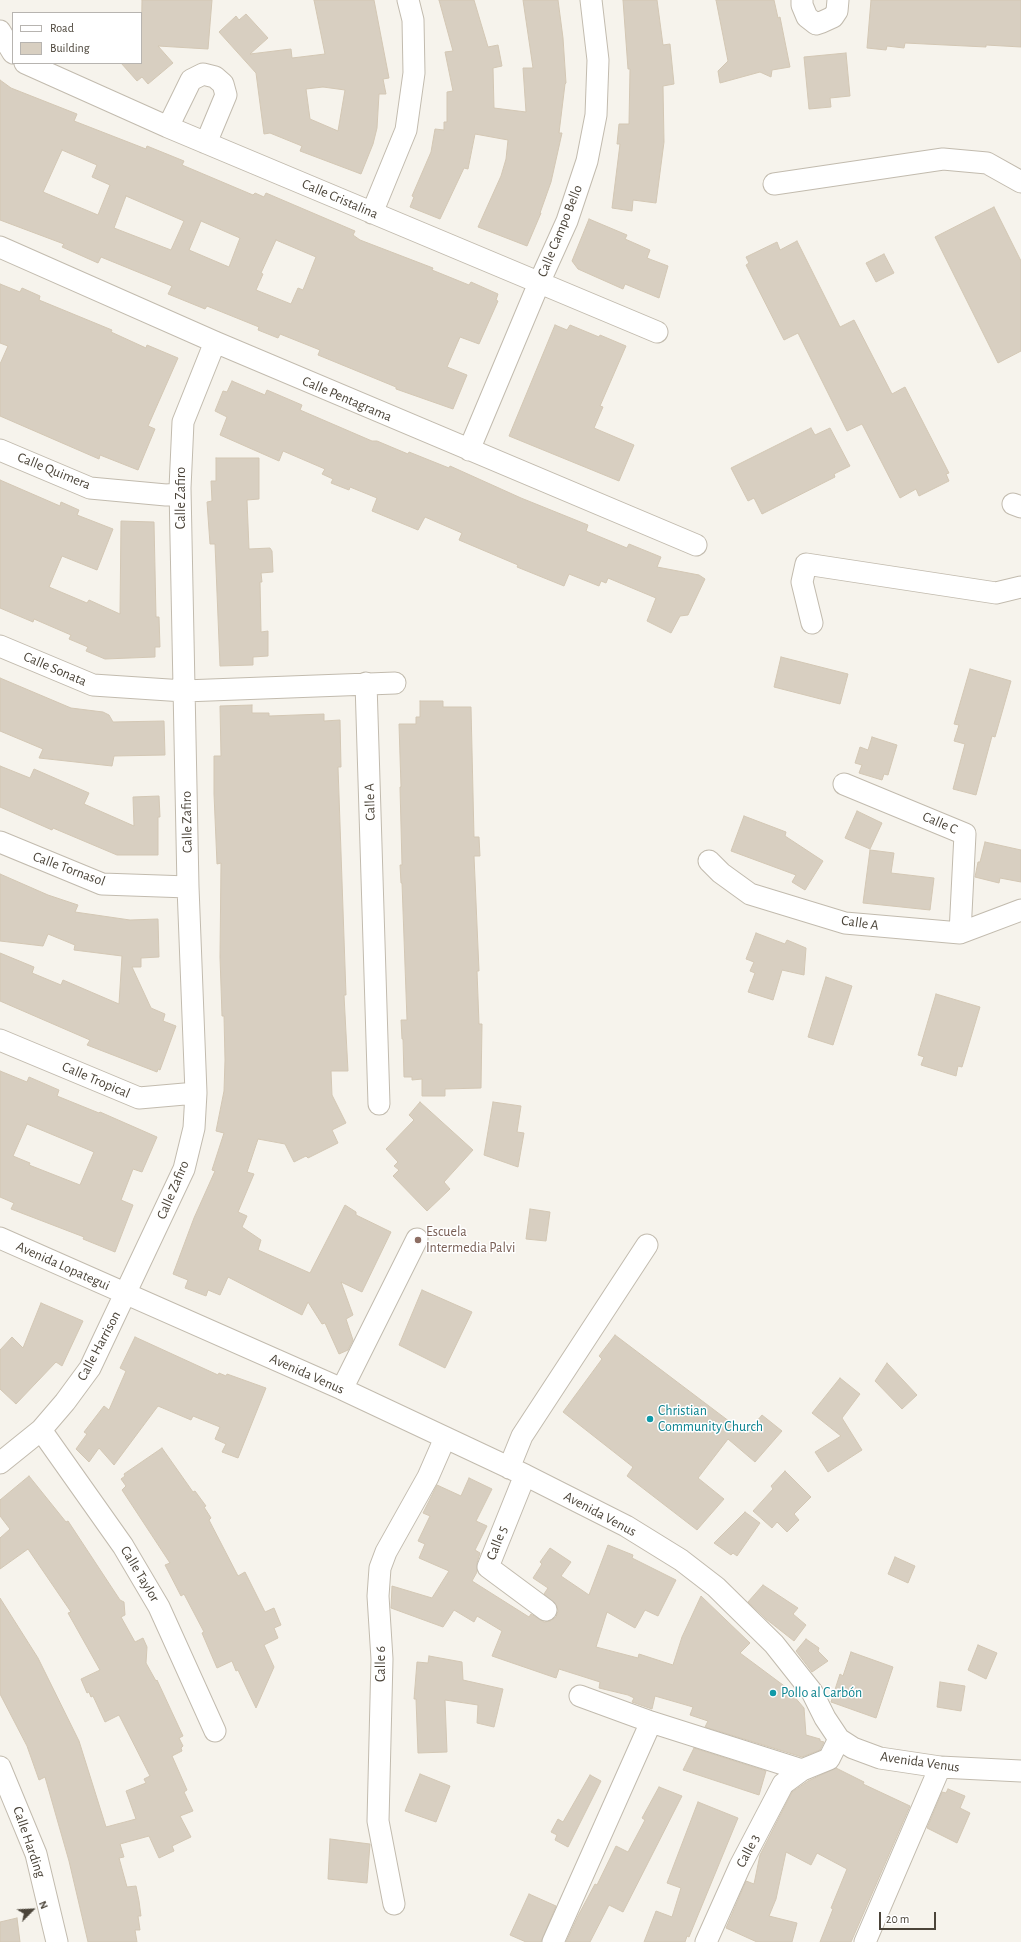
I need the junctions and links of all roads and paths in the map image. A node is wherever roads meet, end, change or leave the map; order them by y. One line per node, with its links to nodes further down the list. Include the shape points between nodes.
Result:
1 (408, 0): 12 (street, via 413,20 414,73 406,130)
2 (591, 0): 14 (street, Calle Campo Bello, via 598,60 596,115 587,161 567,221)
3 (802, 0): 4 (street, via 807,17 816,24 833,17 837,12)
4 (838, 0)
5 (0, 31): 6 (street)
6 (12, 51)
7 (27, 64): 8 (street, Calle Cristalina)
8 (168, 127): 9 (street, Calle Cristalina); 9 (street, via 191,80 203,74 215,77 223,84 226,95)
9 (206, 143): 12 (street, Calle Cristalina)
10 (1021, 182): 11 (street, via 987,163 943,159)
11 (774, 184)
12 (372, 213): 14 (street, Calle Cristalina)
13 (0, 247): 16 (street, Calle Pentagrama)
14 (539, 283): 15 (street, Calle Cristalina); 18 (street, Calle Campo Bello)
15 (657, 332)
16 (214, 342): 18 (street, Calle Pentagrama); 19 (street, Calle Zafiro, via 183,422)
17 (0, 450): 19 (street, Calle Quimera, via 90,488)
18 (469, 450): 20 (street, Calle Pentagrama)
19 (180, 494): 26 (street, Calle Zafiro)
20 (696, 545)
21 (1021, 587): 22 (street, via 996,592 806,564 802,582)
22 (812, 623)
23 (0, 646): 26 (street, Calle Sonata, via 93,685)
24 (366, 683): 25 (street); 26 (street); 35 (street, Calle A)
25 (395, 683)
26 (184, 691): 30 (street, Calle Zafiro)
27 (844, 784): 32 (street, Calle C, via 965,834)
28 (0, 842): 30 (street, Calle Tornasol, via 102,884)
29 (709, 861): 32 (street, Calle A, via 750,894 845,923)
30 (188, 887): 34 (street, Calle Zafiro)
31 (1021, 910): 32 (street, Calle A)
32 (960, 933)
33 (0, 1040): 34 (street, Calle Tropical, via 139,1098)
34 (196, 1093): 39 (street, Calle Zafiro, via 194,1128 184,1169)
35 (379, 1104)
36 (0, 1238): 39 (street, Avenida Lopategui)
37 (417, 1239): 40 (street)
38 (648, 1245): 44 (street, via 522,1436)
39 (127, 1293): 40 (street, Avenida Venus); 41 (street, Calle Harrison, via 90,1368 66,1402)
40 (342, 1390): 42 (street, Avenida Venus)
41 (41, 1430): 43 (street, Calle Harrison); 48 (street, Calle Taylor, via 123,1546 159,1607)
42 (444, 1438): 44 (street, Avenida Venus); 54 (street, Calle 6, via 428,1477 386,1552 380,1568 378,1596 382,1658 378,1820)
43 (0, 1463)
44 (517, 1472): 45 (street, Calle 5, via 488,1567); 49 (street, Avenida Venus, via 626,1526 681,1560 716,1587 774,1644 812,1692)
45 (546, 1610)
46 (580, 1696): 47 (street)
47 (652, 1722): 52 (street); 56 (street)
48 (215, 1731)
49 (839, 1739): 51 (street, Avenida Venus, via 853,1748 880,1758); 52 (street, Calle 3, via 829,1759)
50 (0, 1767): 55 (street, Calle Harding, via 36,1854)
51 (940, 1767): 53 (street, Avenida Venus); 58 (street)
52 (802, 1770): 57 (street, Calle 3, via 783,1784 740,1866)
53 (1021, 1771)
54 (394, 1904)
55 (57, 1942)
56 (553, 1942)
57 (706, 1942)
58 (865, 1942)

